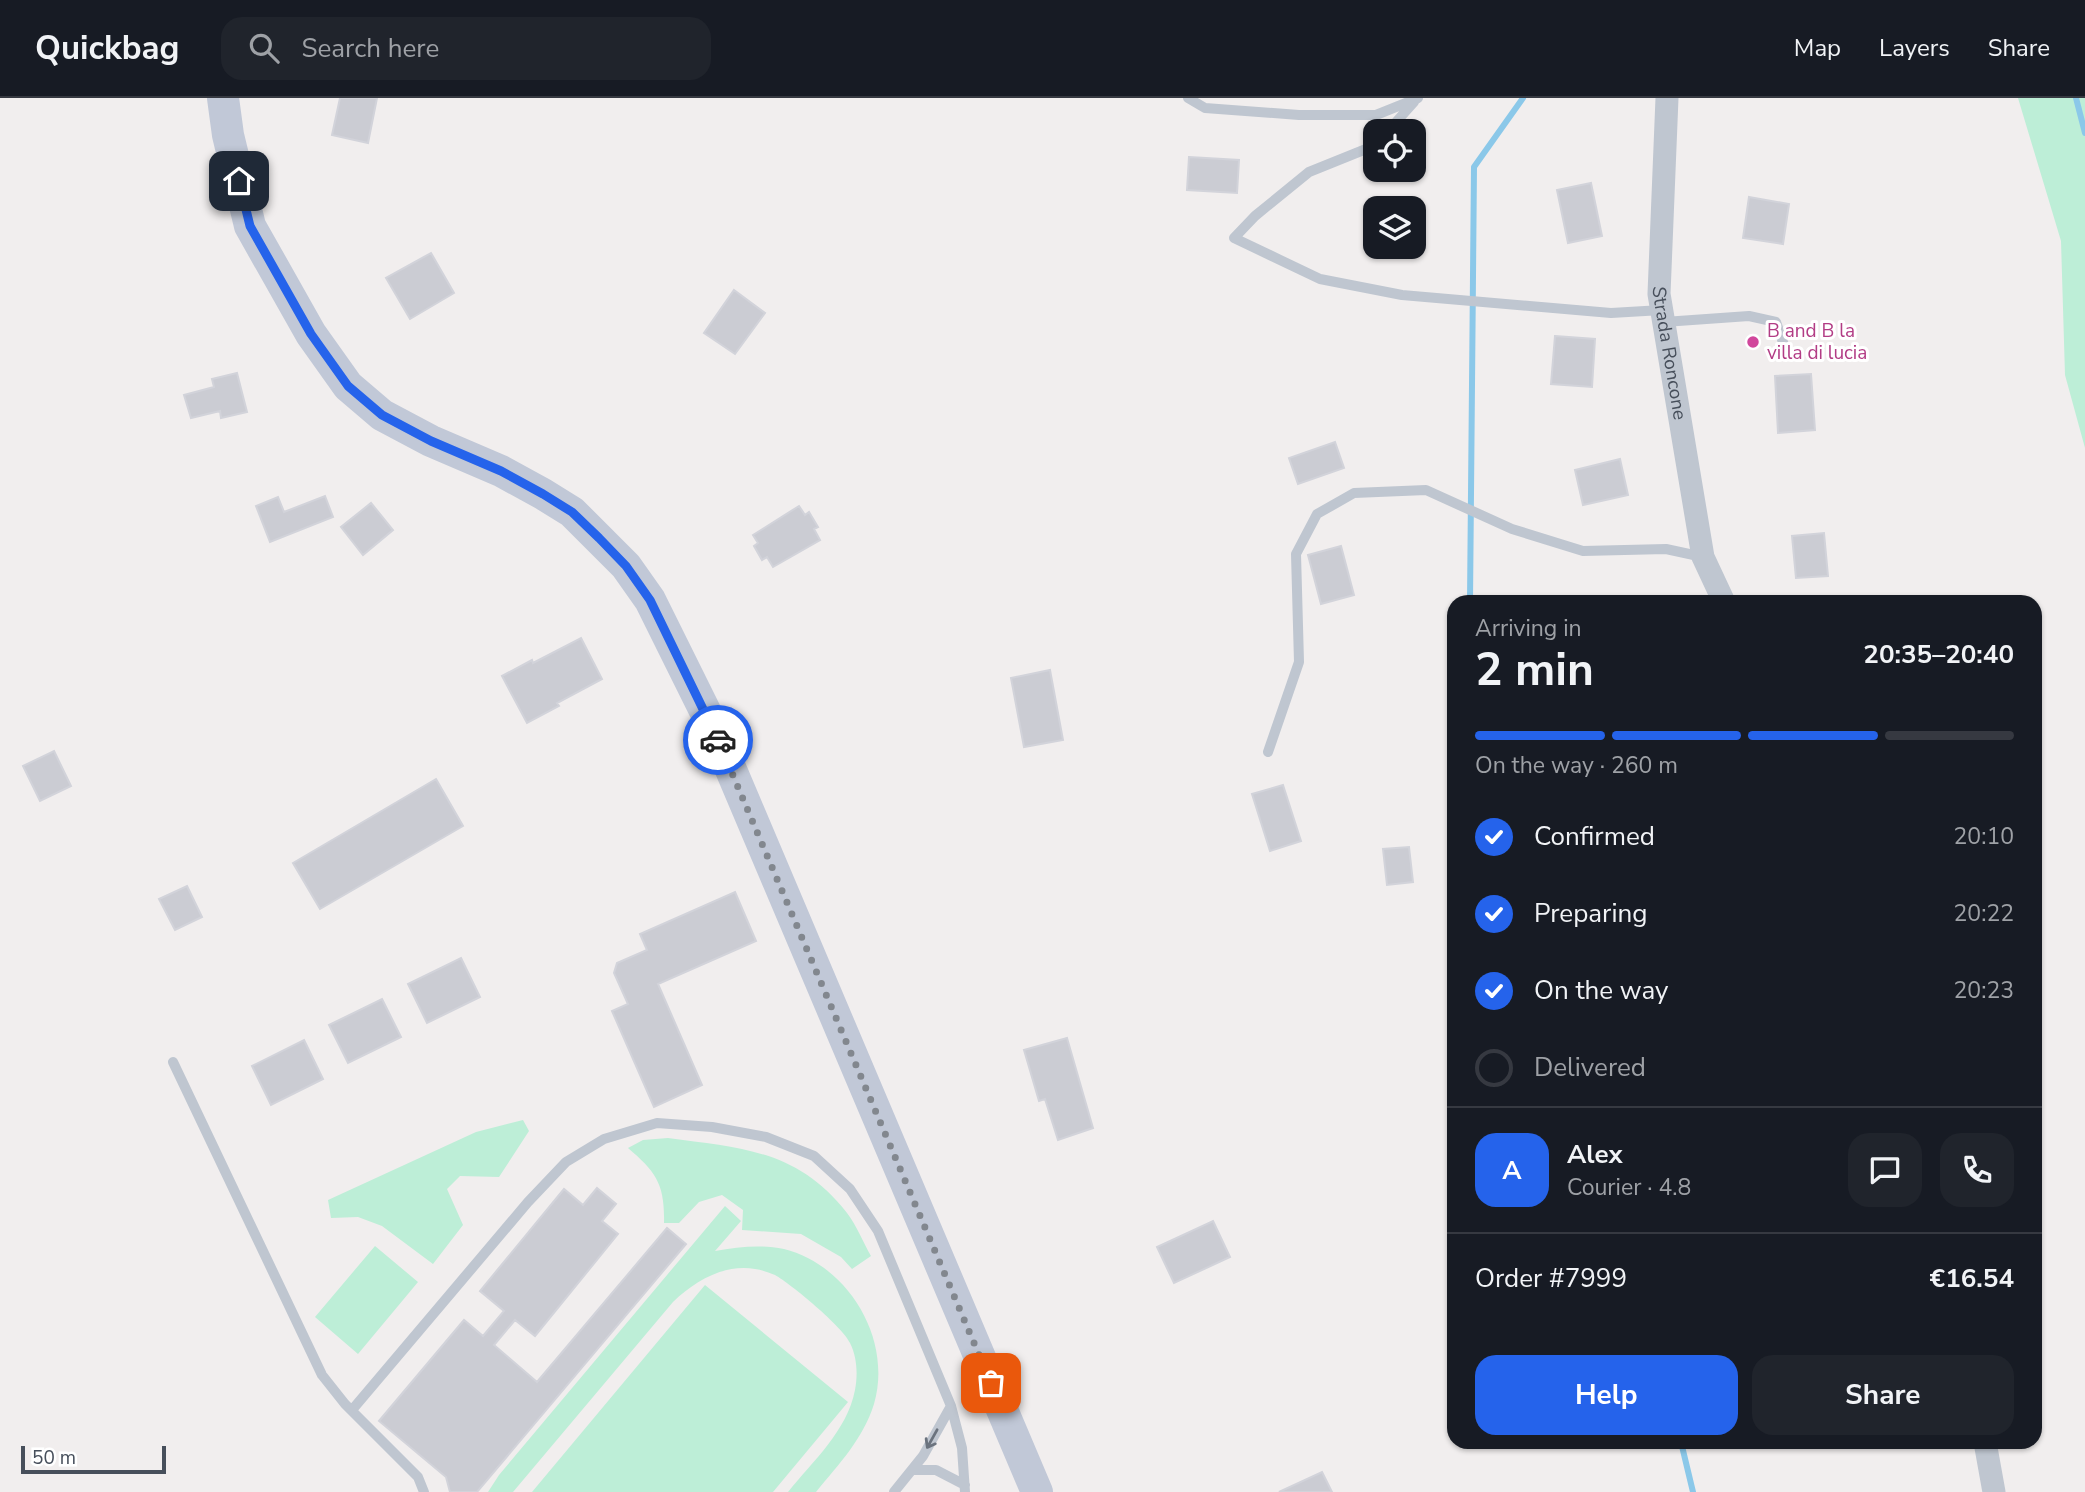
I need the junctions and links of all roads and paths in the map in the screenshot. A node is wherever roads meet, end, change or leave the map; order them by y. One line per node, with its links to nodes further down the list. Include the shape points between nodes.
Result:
1 (223, 98): 20 (main road, via 250,226 311,334 348,386 382,415 501,471 572,512 626,566 650,600 712,725)
2 (1188, 98): 3 (lane, via 1205,108 1376,115)
3 (1418, 98): 5 (lane)
4 (1667, 98): 7 (street, Strada Roncone, via 1659,294)
5 (1399, 119)
6 (1363, 150): 7 (lane, via 1309,172 1234,239 1320,279 1402,295)
7 (1663, 316): 8 (lane, via 1749,316 1776,323); 9 (street, Strada Roncone)
8 (1787, 354)
9 (1703, 557): 10 (street, Strada Roncone); 11 (lane, via 1666,549 1583,551 1512,529 1426,490 1354,493 1317,514 1296,554 1300,662)
10 (1721, 595)
11 (1268, 752)
12 (173, 1062): 14 (lane, via 323,1375)
13 (951, 1406): 14 (lane, via 877,1231 850,1189 831,1170 814,1156 766,1137 712,1127 657,1124 604,1139 566,1163); 16 (lane, one-way to 16); 17 (lane, via 962,1448)
14 (352, 1410): 18 (lane, via 418,1477)
15 (1985, 1449): 21 (street)
16 (913, 1470): 17 (lane, via 936,1470); 19 (lane)
17 (965, 1488)
18 (424, 1492)
19 (894, 1492)
20 (1037, 1492)
21 (1994, 1492)

